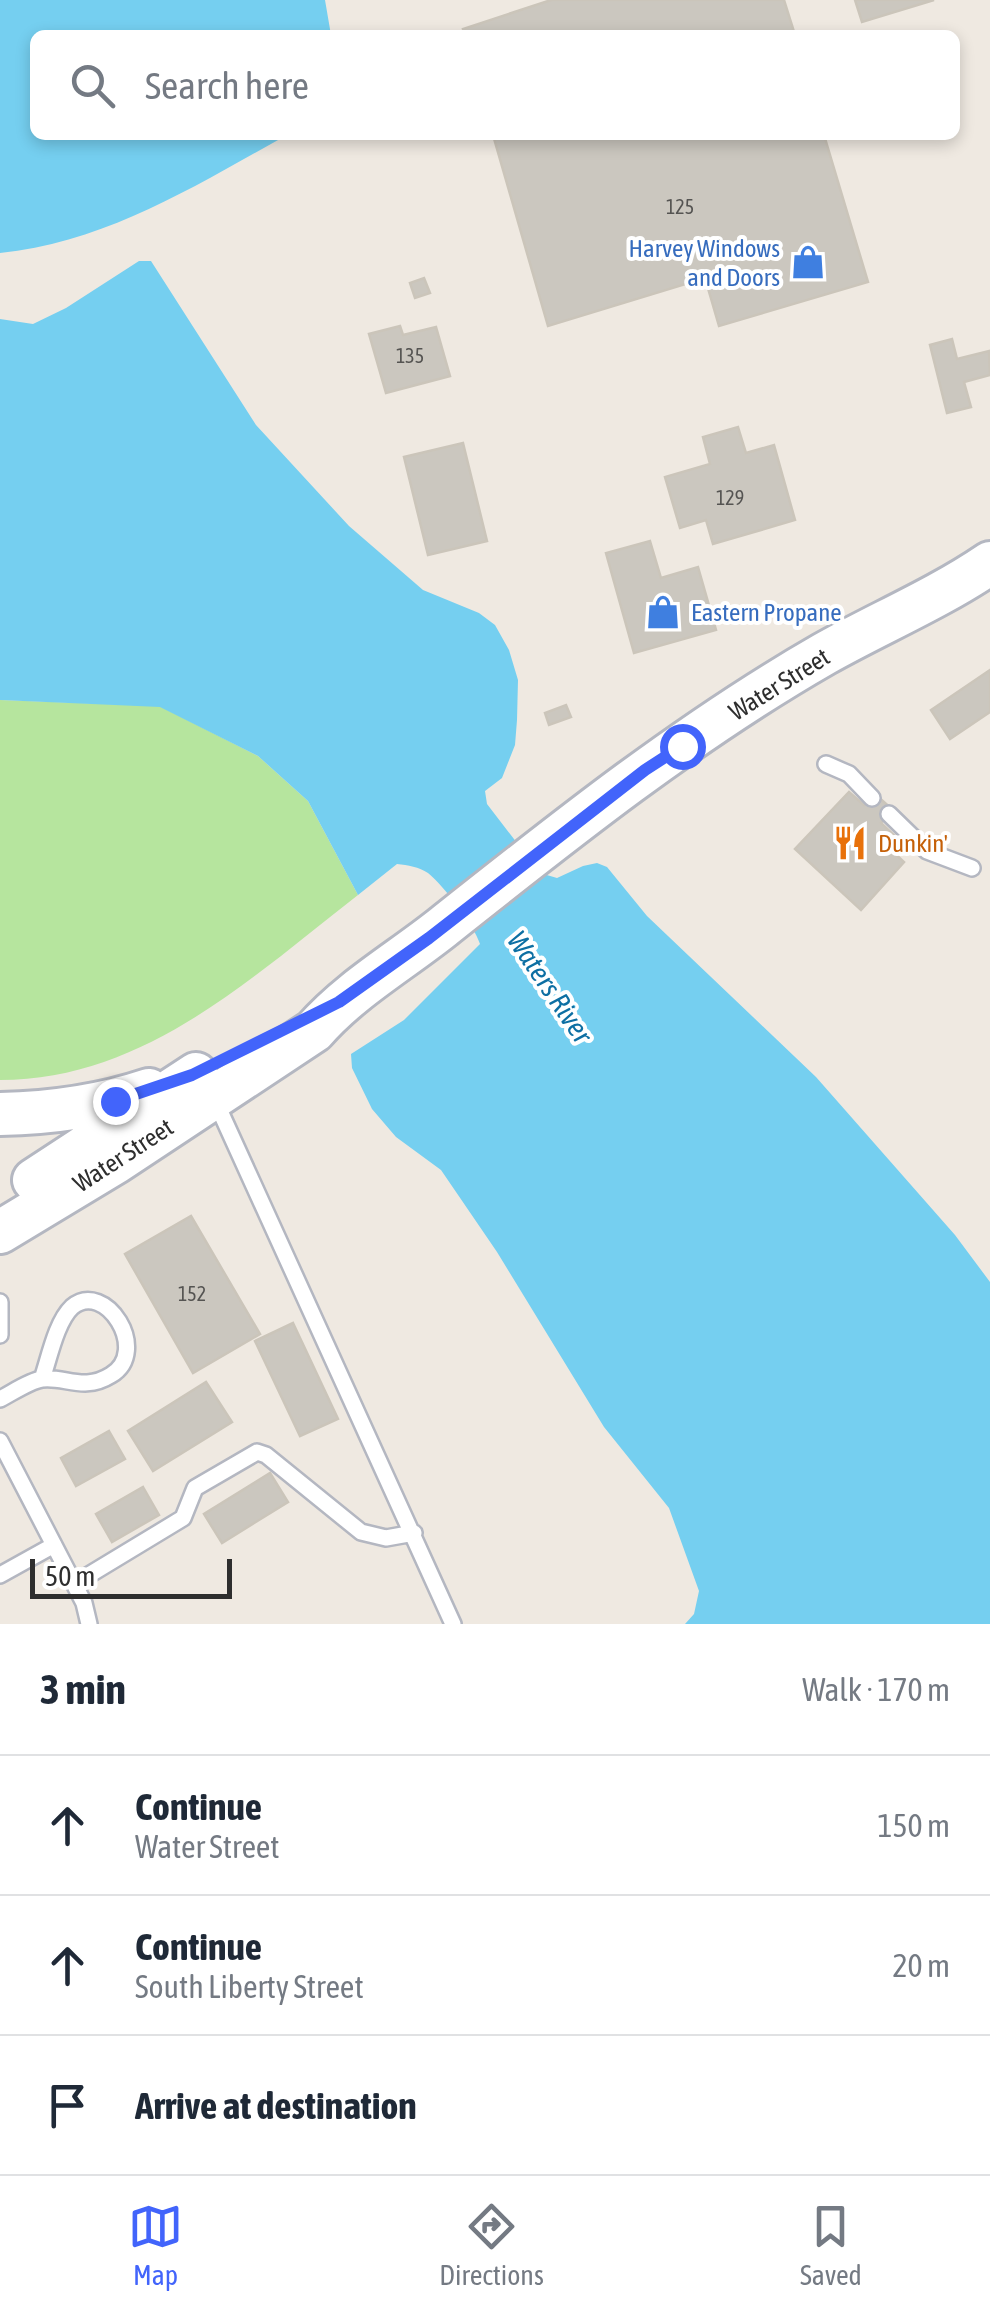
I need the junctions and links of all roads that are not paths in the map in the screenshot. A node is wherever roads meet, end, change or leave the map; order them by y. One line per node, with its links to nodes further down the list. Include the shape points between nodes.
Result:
1 (990, 564): 6 (main road, Water Street, via 823,655 645,770 339,1002 314,1031)
2 (826, 764): 3 (lane, via 849,774)
3 (872, 798)
4 (889, 814): 5 (lane, via 927,851)
5 (972, 868)
6 (203, 1085): 7 (main road); 8 (main road, Water Street); 9 (main road, Water Street, via 116,1162); 15 (lane)
7 (0, 1114)
8 (0, 1202)
9 (0, 1232)
10 (0, 1302): 11 (lane)
11 (0, 1335)
12 (42, 1379): 12 (lane, via 74,1384 114,1374 128,1338 118,1319 101,1303 83,1301 70,1309); 13 (lane)
13 (0, 1399)
14 (0, 1441): 16 (lane)
15 (414, 1533): 18 (lane, via 386,1538 360,1532 257,1452 195,1488 183,1518); 20 (lane)
16 (54, 1546): 17 (lane); 18 (lane)
17 (0, 1575)
18 (74, 1584): 19 (lane)
19 (89, 1624)
20 (453, 1624)

